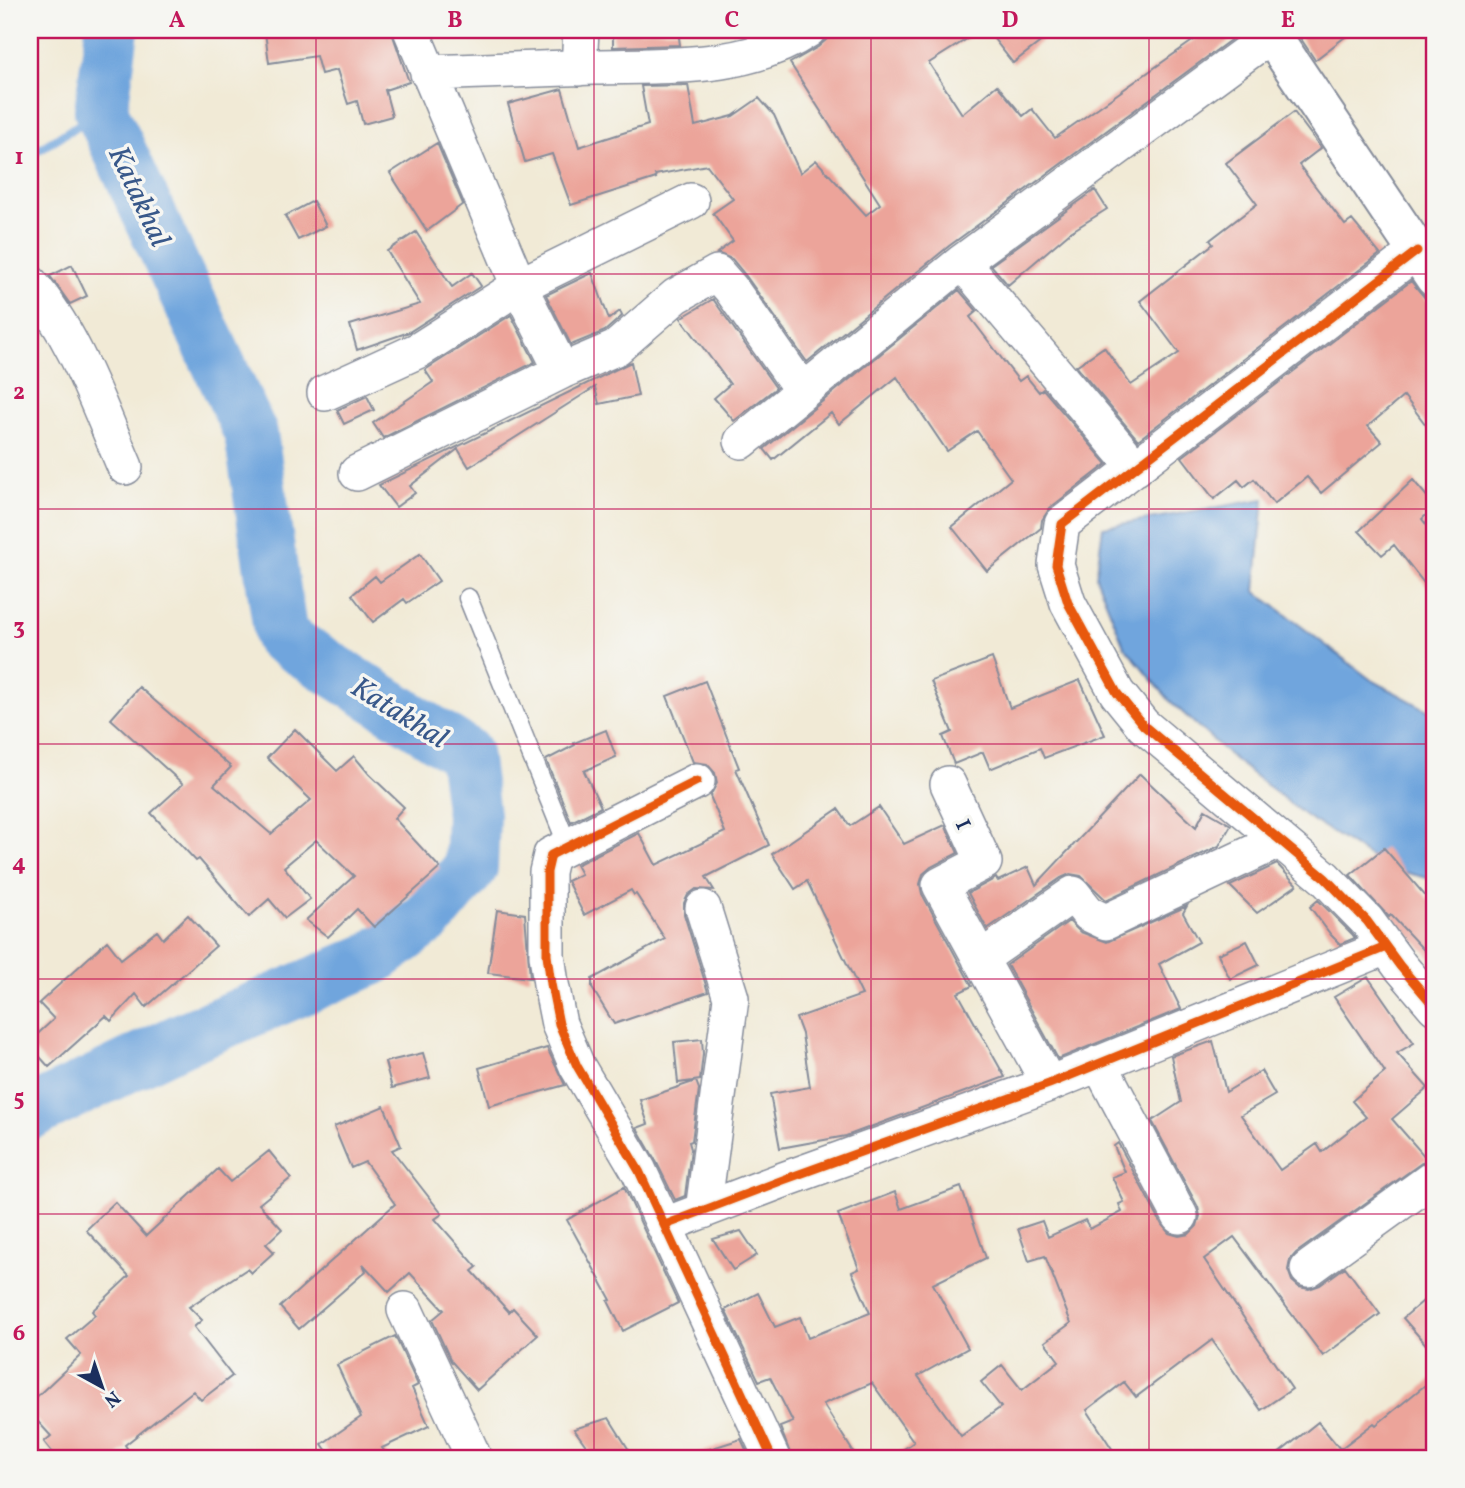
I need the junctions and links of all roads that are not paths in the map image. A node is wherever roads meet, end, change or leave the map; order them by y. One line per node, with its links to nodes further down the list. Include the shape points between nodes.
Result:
1 (411, 30): 6 (street)
2 (580, 30): 5 (street)
3 (808, 30): 5 (street, via 746,57 697,64)
4 (1269, 32): 8 (street); 9 (street)
5 (579, 68): 6 (street)
6 (428, 73): 11 (street)
7 (691, 201): 11 (street)
8 (962, 262): 13 (street); 17 (street)
9 (1426, 265): 17 (street)
10 (30, 283): 16 (street, via 82,366)
11 (519, 286): 12 (street); 14 (street, via 419,349)
12 (562, 372): 13 (street, via 616,348 676,296 717,273); 18 (street)
13 (802, 390): 15 (street)
14 (325, 393)
15 (742, 441)
16 (125, 467)
17 (1136, 468): 22 (street, via 1062,524 1056,565 1068,603 1117,693 1143,725)
18 (357, 473)
19 (468, 598): 23 (lane)
20 (697, 781): 23 (street)
21 (948, 785): 26 (street, 1, via 984,862 940,885)
22 (1280, 840): 25 (street, via 1325,878); 26 (street, via 1106,922 1089,914 1073,894)
23 (568, 846): 33 (street, via 551,855 547,872 547,955 559,1024)
24 (703, 908): 31 (street, via 731,998)
25 (1387, 947): 27 (street); 28 (street)
26 (980, 959): 29 (street)
27 (1435, 1007)
28 (1099, 1063): 29 (street); 32 (street)
29 (1049, 1084): 31 (street)
30 (1435, 1177): 34 (street)
31 (702, 1211): 33 (street)
32 (1180, 1216)
33 (665, 1225): 37 (street)
34 (1308, 1269)
35 (405, 1310): 36 (street)
36 (474, 1458)
37 (772, 1458)

